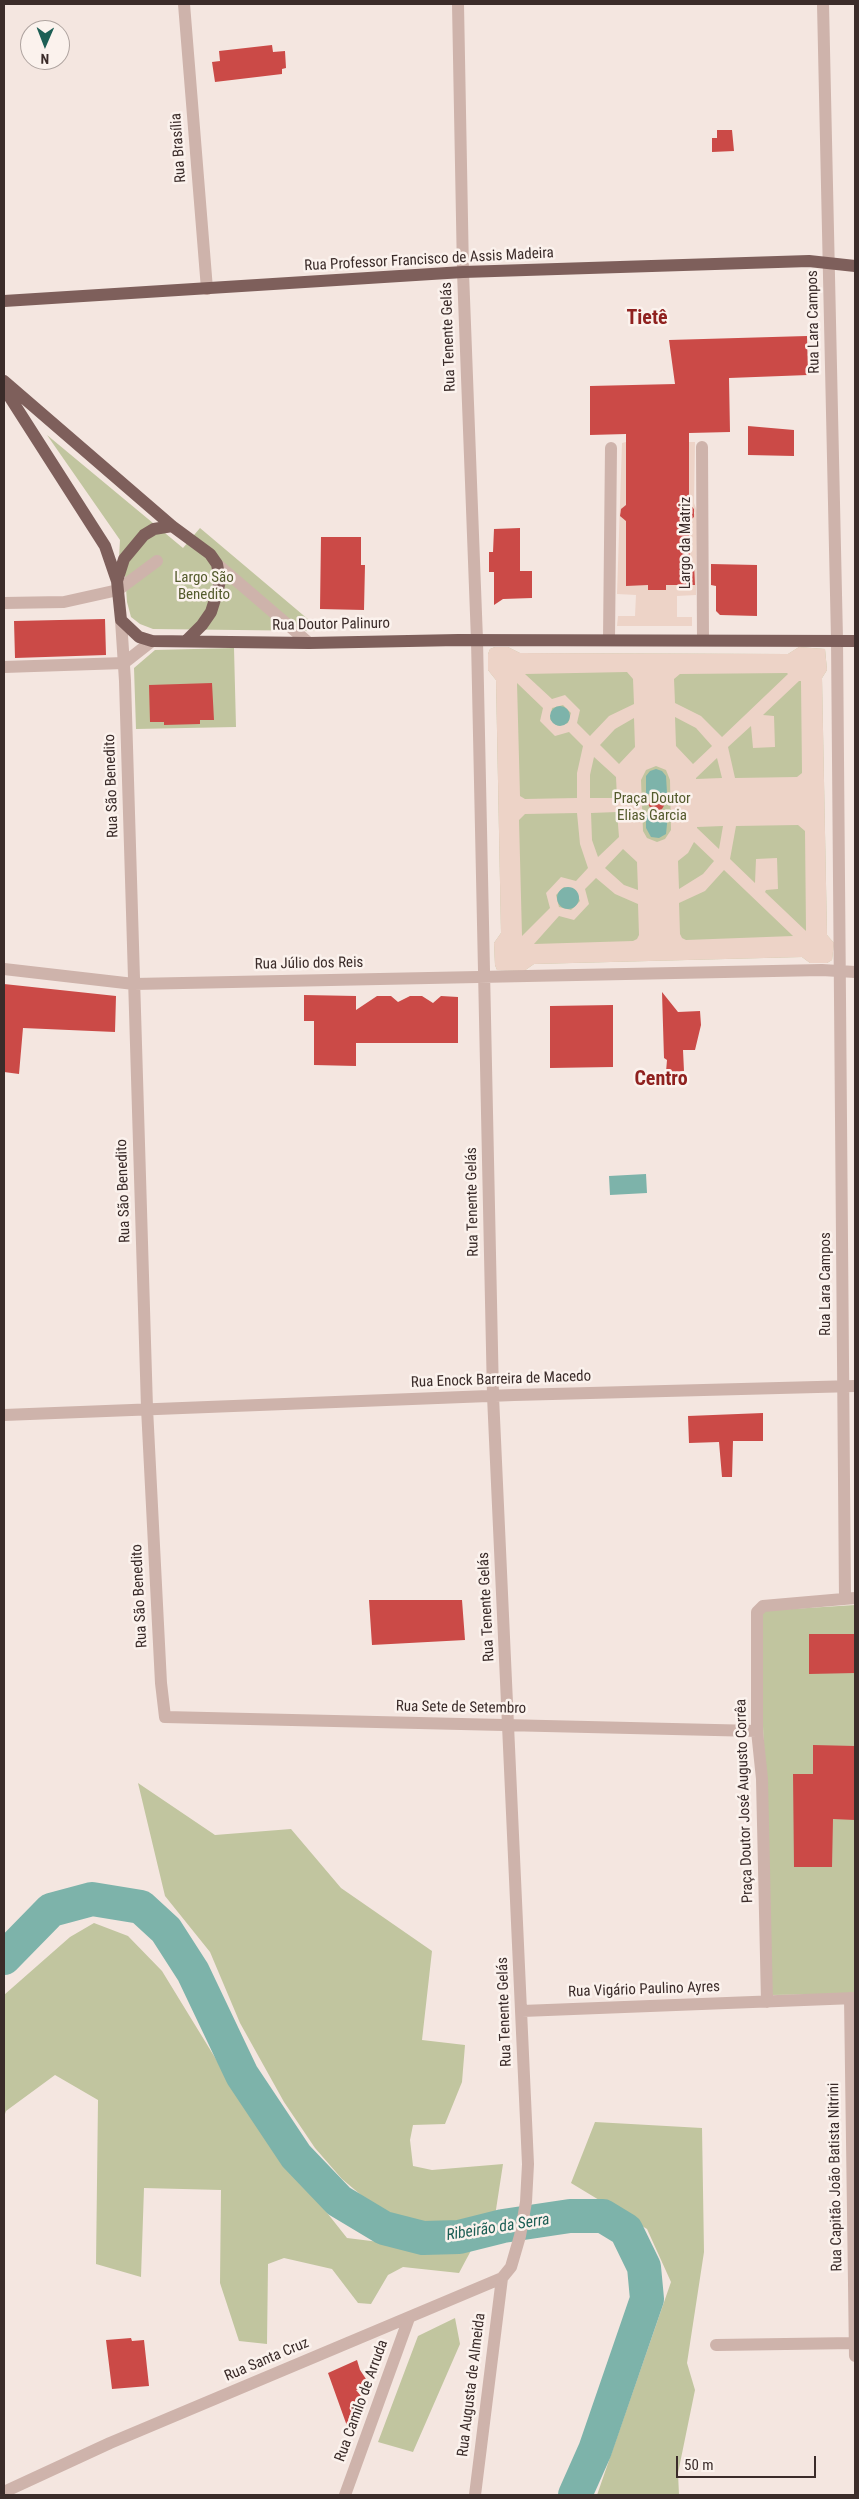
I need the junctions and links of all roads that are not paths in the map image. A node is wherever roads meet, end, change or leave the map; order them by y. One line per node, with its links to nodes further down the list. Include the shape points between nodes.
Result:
1 (184, 4): 7 (street, Rua Brasília)
2 (458, 4): 6 (street, Rua Tenente Gelás)
3 (823, 4): 4 (street, Rua Lara Campos)
4 (829, 262): 5 (main road, Rua Professor Francisco de Assis Madeira); 6 (main road, Rua Professor Francisco de Assis Madeira); 19 (street, Rua Lara Campos)
5 (855, 266)
6 (462, 272): 7 (main road, Rua Professor Francisco de Assis Madeira); 20 (street, Rua Tenente Gelás)
7 (207, 289): 8 (main road, Rua Professor Francisco de Assis Madeira)
8 (4, 301)
9 (4, 381): 13 (main road)
10 (4, 388): 16 (main road, via 105,546)
11 (702, 447): 22 (street, Largo da Matriz)
12 (610, 448): 21 (street)
13 (172, 526): 15 (main road, via 210,554); 16 (main road, via 154,529 144,535 124,559)
14 (157, 561): 16 (street)
15 (218, 564): 24 (main road, via 220,581 211,612); 26 (street)
16 (117, 586): 17 (street, via 64,602); 18 (main road)
17 (4, 602)
18 (121, 620): 23 (main road, via 139,637); 27 (street)
19 (837, 639): 22 (main road); 25 (main road); 30 (street)
20 (477, 640): 21 (main road); 26 (main road, Rua Doutor Palinuro); 32 (street)
21 (609, 640): 22 (main road)
22 (703, 640)
23 (152, 641): 24 (main road); 27 (street)
24 (186, 641): 26 (main road, Rua Doutor Palinuro)
25 (855, 641)
26 (309, 643)
27 (124, 663): 28 (street); 33 (street, Rua São Benedito)
28 (4, 667)
29 (4, 969): 33 (street, Rua Júlio dos Reis)
30 (840, 969): 31 (street); 32 (street); 34 (street, Rua Lara Campos)
31 (855, 972)
32 (485, 976): 33 (street, Rua Júlio dos Reis); 35 (street, Rua Tenente Gelás)
33 (134, 984): 36 (street, Rua São Benedito)
34 (849, 1386): 35 (street, Rua Enock Barreira de Macedo); 38 (street, Rua Lara Campos)
35 (493, 1396): 36 (street, Rua Enock Barreira de Macedo); 40 (street, Rua Tenente Gelás)
36 (147, 1408): 37 (street, Rua Enock Barreira de Macedo); 39 (street, Rua São Benedito)
37 (4, 1415)
38 (850, 1598): 41 (street, Praça Doutor José Augusto Corrêa, via 763,1606 757,1612)
39 (165, 1717): 40 (street, Rua Sete de Setembro)
40 (508, 1725): 41 (street, Rua Sete de Setembro); 44 (street, Rua Tenente Gelás)
41 (757, 1731): 43 (street, Praça Doutor José Augusto Corrêa, via 762,1779)
42 (853, 1998): 43 (street); 47 (street, Rua Capitão João Batista Nitrini)
43 (767, 2002): 44 (street, Rua Vigário Paulino Ayres)
44 (522, 2011): 45 (street, Rua Tenente Gelás, via 528,2164 526,2202 511,2267)
45 (502, 2278): 46 (street, Rua Santa Cruz); 52 (street, Rua Augusta de Almeida)
46 (409, 2318): 50 (street, Rua Santa Cruz, via 110,2443); 51 (street, Rua Camilo de Arruda)
47 (855, 2343): 48 (street); 49 (street, Rua Capitão João Batista Nitrini)
48 (716, 2345)
49 (855, 2356)
50 (4, 2492)
51 (345, 2495)
52 (475, 2495)

